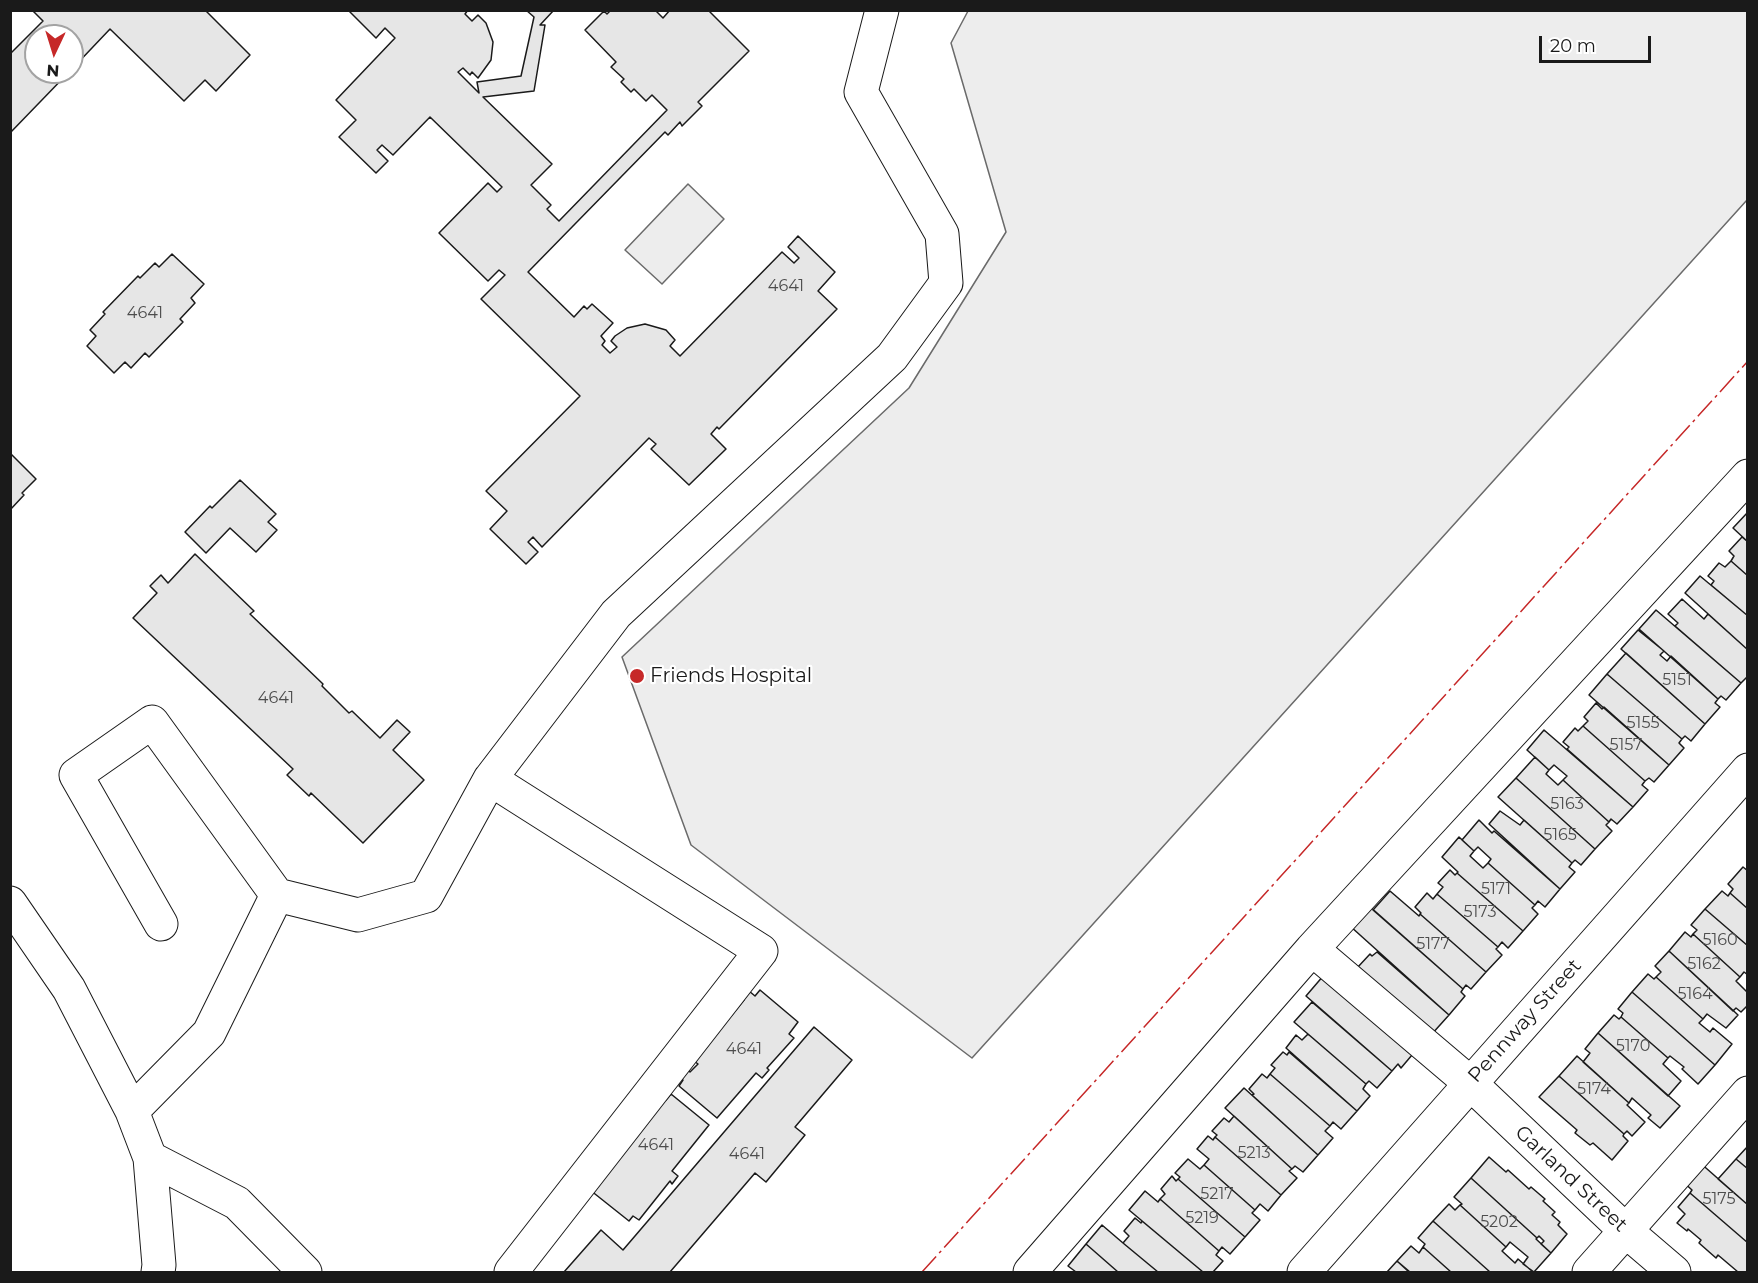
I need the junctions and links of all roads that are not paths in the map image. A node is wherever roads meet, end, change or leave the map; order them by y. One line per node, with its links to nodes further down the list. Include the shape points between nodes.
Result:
1 (882, 10): 4 (street, via 861,92 942,234 946,283 892,357 616,614)
2 (1748, 476): 8 (street)
3 (1748, 770): 9 (street, Pennway Street)
4 (490, 779): 5 (street, via 426,896 358,915); 16 (street, via 761,951)
5 (277, 895): 7 (street, via 152,722 76,775); 11 (street, via 210,1033)
6 (10, 903): 11 (street, via 69,989)
7 (161, 924)
8 (1312, 949): 9 (street, Garland Street); 17 (street)
9 (1470, 1083): 13 (street, Garland Street); 18 (street, Pennway Street)
10 (1748, 1093): 13 (street)
11 (132, 1111): 12 (street)
12 (150, 1158): 14 (street); 15 (street, via 237,1203)
13 (1626, 1231): 19 (street); 20 (street, Garland Street)
14 (158, 1272)
15 (305, 1272)
16 (511, 1272)
17 (1030, 1272)
18 (1304, 1272)
19 (1589, 1272)
20 (1674, 1272)

